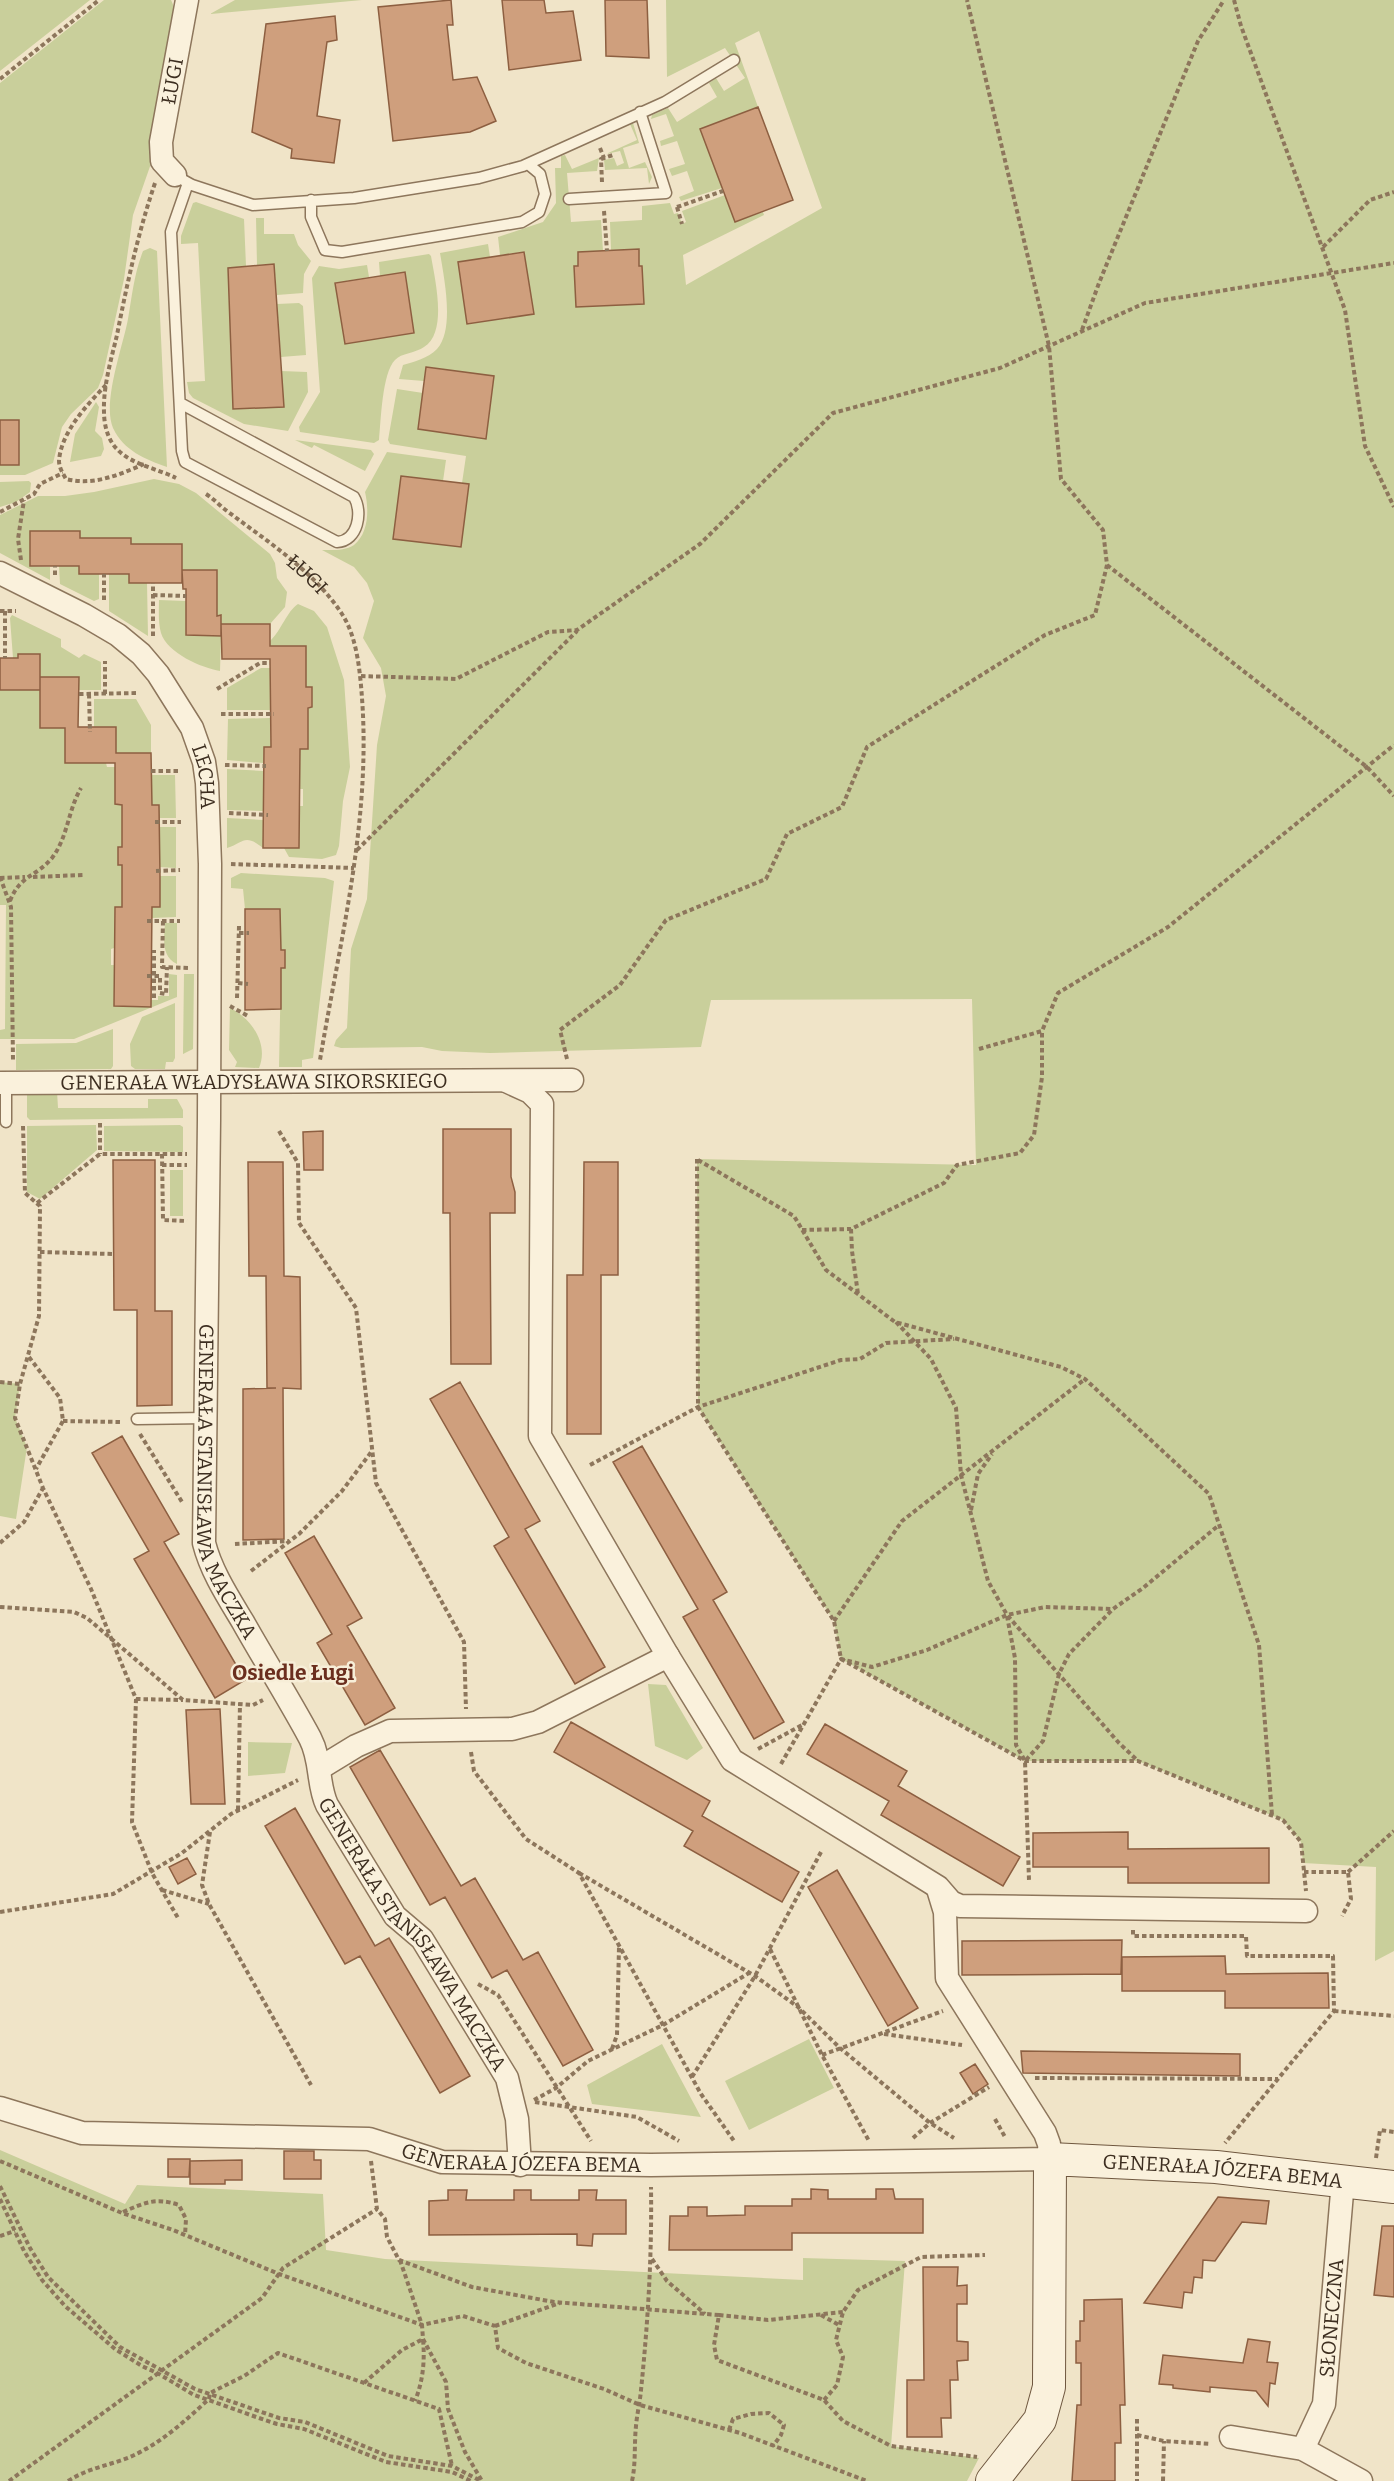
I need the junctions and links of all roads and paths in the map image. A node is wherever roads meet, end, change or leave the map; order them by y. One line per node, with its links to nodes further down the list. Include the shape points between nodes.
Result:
1 (99, 0): 7 (path)
2 (187, 0): 10 (street, ŁUGI, via 161,142)
3 (967, 0): 22 (path)
4 (1224, 0): 21 (path, via 1198,41)
5 (1234, 0): 18 (path)
6 (734, 60): 8 (lane, via 665,102)
7 (0, 79)
8 (640, 112): 9 (lane); 13 (lane, via 666,193)
9 (528, 164): 14 (lane, via 418,189); 14 (lane, via 540,174 545,194 538,212 522,222 342,252 326,250 311,217)
10 (175, 173): 14 (lane, via 253,205); 23 (path, via 137,240); 24 (lane, via 171,232)
11 (723, 191): 16 (path)
12 (1394, 192): 18 (path, via 1370,200)
13 (569, 199)
14 (311, 201)
15 (675, 201): 16 (path)
16 (676, 207): 17 (path)
17 (682, 224)
18 (1323, 247): 20 (path)
19 (1394, 263): 20 (path)
20 (1331, 272): 21 (path, via 1146,303); 30 (path, via 1345,310 1365,446)
21 (1082, 331): 22 (path)
22 (1049, 346): 33 (path, via 1061,479 1103,530); 42 (path, via 999,368 833,413 700,544)
23 (107, 384): 25 (path, via 104,412 110,438 118,451); 26 (path, via 74,423 64,443 59,463)
24 (180, 403): 24 (lane, via 185,462 337,542 349,537 358,519 354,496)
25 (144, 464): 26 (path, via 119,475 80,483 66,479); 27 (path)
26 (63, 473): 29 (path, via 40,484)
27 (180, 480)
28 (203, 492): 47 (path, ŁUGI, via 279,550 326,594 343,616)
29 (24, 500): 31 (path); 32 (path, via 18,539)
30 (1394, 507)
31 (0, 512)
32 (22, 563)
33 (1107, 565): 59 (path); 97 (path, via 1095,615 1045,635 867,747 842,807 787,834 766,879 666,920 620,985 560,1030)
34 (0, 573): 69 (street, LECHA, via 101,624 131,645 158,674 192,728 204,762)
35 (104, 574): 39 (path)
36 (153, 583): 37 (path)
37 (153, 595): 38 (path); 43 (path)
38 (186, 596)
39 (104, 604)
40 (2, 611): 41 (path); 44 (path)
41 (16, 611)
42 (577, 630): 47 (path, via 548,632 456,679); 68 (path)
43 (153, 646)
44 (5, 658)
45 (105, 661): 52 (path)
46 (270, 663): 48 (path, via 261,663)
47 (361, 676): 68 (path, ŁUGI, via 363,770)
48 (217, 689)
49 (139, 693): 52 (path)
50 (79, 694): 51 (path)
51 (89, 694): 52 (path); 55 (path)
52 (105, 694)
53 (221, 714): 54 (path)
54 (274, 714)
55 (90, 732)
56 (1394, 745): 59 (path)
57 (222, 765): 58 (path)
58 (266, 766)
59 (1367, 767): 63 (path); 94 (path, via 1168,927 1059,993)
60 (151, 771): 61 (path)
61 (181, 771)
62 (81, 788): 74 (path, via 63,841 37,873)
63 (1394, 796)
64 (222, 813): 65 (path)
65 (268, 815)
66 (155, 822): 67 (path)
67 (181, 822)
68 (357, 851): 70 (path, ŁUGI)
69 (210, 864): 70 (path); 100 (street, LECHA)
70 (354, 868): 98 (path, ŁUGI)
71 (180, 870): 72 (path)
72 (156, 871)
73 (83, 875): 74 (path)
74 (27, 877): 75 (path); 76 (path, via 20,881)
75 (0, 878): 76 (path)
76 (9, 902): 96 (path)
77 (147, 921): 78 (path)
78 (163, 921): 79 (path); 84 (path, via 162,967)
79 (180, 921)
80 (238, 926): 81 (path)
81 (238, 933): 82 (path); 88 (path)
82 (249, 933)
83 (154, 950): 87 (path)
84 (167, 967): 85 (path); 87 (path, via 166,994 160,993 160,976)
85 (196, 968)
86 (147, 976): 87 (path)
87 (154, 976): 90 (path)
88 (238, 983): 89 (path); 91 (path)
89 (248, 984)
90 (154, 998)
91 (237, 999)
92 (225, 1002): 93 (path)
93 (248, 1016)
94 (1042, 1031): 95 (path); 111 (path, via 1042,1077 1034,1135 1020,1153 957,1165 944,1183)
95 (979, 1050)
96 (11, 1080): 100 (street, GENERAŁA WŁADYSŁAWA SIKORSKIEGO); 101 (lane); 109 (path, via 25,1193)
97 (572, 1080): 99 (street, GENERAŁA WŁADYSŁAWA SIKORSKIEGO)
98 (316, 1081): 99 (street, GENERAŁA WŁADYSŁAWA SIKORSKIEGO); 100 (street, GENERAŁA WŁADYSŁAWA SIKORSKIEGO)
99 (506, 1081): 143 (street, GENERAŁA WŁADYSŁAWA SIKORSKIEGO, via 530,1092 542,1104 540,1436)
100 (208, 1082): 124 (street, GENERAŁA STANISŁAWA MACZKA)
101 (6, 1122)
102 (100, 1123): 104 (path)
103 (279, 1131): 127 (path, via 298,1163 299,1223 356,1308)
104 (100, 1154): 105 (path); 109 (path)
105 (162, 1154): 106 (path); 107 (path)
106 (187, 1155)
107 (162, 1165): 108 (path); 110 (path, via 163,1220)
108 (188, 1165)
109 (37, 1203): 113 (path)
110 (188, 1221)
111 (851, 1229): 112 (path); 115 (path)
112 (802, 1230): 115 (path, via 826,1270); 123 (path, via 794,1216 697,1159)
113 (40, 1252): 114 (path); 119 (path, via 39,1316)
114 (113, 1254)
115 (858, 1294): 116 (path)
116 (895, 1322): 117 (path); 118 (path)
117 (957, 1339): 118 (path); 120 (path, via 1061,1367)
118 (914, 1340): 123 (path, via 886,1343 860,1359 841,1360); 130 (path, via 931,1359 956,1408)
119 (28, 1356): 122 (path); 129 (path, via 60,1398 63,1421)
120 (1085, 1379): 126 (path); 133 (path, via 1209,1494)
121 (0, 1382): 122 (path)
122 (20, 1384): 129 (path, via 15,1418)
123 (699, 1407): 128 (path); 141 (path)
124 (206, 1418): 125 (lane); 146 (street, GENERAŁA STANISŁAWA MACZKA, via 207,1554)
125 (137, 1419)
126 (996, 1449): 130 (path); 132 (path, via 978,1474)
127 (372, 1450): 134 (path, via 342,1491); 151 (path, via 376,1483 464,1642)
128 (590, 1465)
129 (36, 1469): 131 (path)
130 (961, 1475): 132 (path); 141 (path, via 902,1521)
131 (43, 1488): 135 (path, via 24,1522); 142 (path)
132 (971, 1514): 140 (path, via 988,1581)
133 (1219, 1525): 139 (path); 158 (path, via 1259,1645)
134 (290, 1541): 136 (path); 137 (path)
135 (0, 1543)
136 (236, 1544)
137 (251, 1571)
138 (0, 1607): 142 (path, via 74,1612)
139 (1113, 1609): 140 (path, via 1045,1606); 145 (path, via 1069,1654)
140 (1007, 1615): 144 (path, via 927,1650 872,1667); 145 (path); 153 (path, via 1015,1658 1016,1745)
141 (834, 1621): 144 (path)
142 (110, 1639): 147 (path); 148 (path)
143 (668, 1656): 151 (street, via 538,1722 512,1729); 167 (street, GENERAŁA WŁADYSŁAWA SIKORSKIEGO, via 732,1760)
144 (841, 1659): 150 (path); 153 (path)
145 (1059, 1674): 153 (path, via 1043,1741); 154 (path)
146 (283, 1691): 149 (path, via 254,1705); 156 (street, GENERAŁA STANISŁAWA MACZKA, via 311,1741)
147 (136, 1699): 148 (path); 164 (path, via 132,1822)
148 (183, 1700): 149 (path)
149 (240, 1704): 157 (path)
150 (805, 1724): 152 (path); 155 (path)
151 (467, 1729): 156 (street, via 390,1731); 165 (path, via 474,1771 519,1830 526,1839)
152 (757, 1750)
153 (1025, 1761): 154 (path); 166 (path)
154 (1138, 1761): 158 (path)
155 (781, 1765)
156 (320, 1768): 157 (path); 210 (street, GENERAŁA STANISŁAWA MACZKA, via 322,1795 327,1805 395,1916 422,1939 507,2078 517,2119)
157 (238, 1810): 159 (path)
158 (1272, 1815): 162 (path, via 1283,1820 1301,1842)
159 (210, 1831): 164 (path); 169 (path, via 202,1885)
160 (1394, 1831): 163 (path)
161 (821, 1851): 176 (path)
162 (1304, 1872): 163 (path); 170 (path)
163 (1348, 1872): 172 (path, via 1351,1899)
164 (152, 1873): 168 (path); 171 (path, via 113,1894)
165 (579, 1873): 175 (path); 177 (path)
166 (1029, 1880)
167 (938, 1887): 170 (street, GENERAŁA WŁADYSŁAWA SIKORSKIEGO, via 960,1906); 192 (street, via 945,1912 947,1978)
168 (161, 1890): 169 (path); 173 (path)
169 (209, 1904): 193 (path)
170 (1306, 1911)
171 (0, 1912)
172 (1342, 1916)
173 (178, 1918)
174 (1133, 1924): 182 (path, via 1133,1936 1246,1936 1247,1956 1333,1956)
175 (619, 1946): 184 (path); 188 (path, via 617,2035)
176 (770, 1949): 178 (path); 180 (path)
177 (750, 1973): 178 (path); 184 (path)
178 (755, 1976): 180 (path); 190 (path)
179 (473, 1977): 194 (path, via 479,1986 498,1995)
180 (798, 2007): 187 (path); 189 (path)
181 (949, 2009): 185 (path)
182 (1334, 2011): 183 (path); 191 (path)
183 (1394, 2016)
184 (663, 2025): 188 (path); 190 (path)
185 (881, 2033): 186 (path); 187 (path)
186 (972, 2046)
187 (840, 2048): 189 (path); 198 (path)
188 (612, 2050): 194 (path, via 588,2061)
189 (822, 2055): 207 (path)
190 (692, 2078): 202 (path)
191 (1278, 2079): 192 (path); 212 (path, via 1217,2151)
192 (1003, 2081): 198 (path); 208 (street, via 1045,2133)
193 (311, 2085)
194 (556, 2088): 195 (path); 195 (path, via 531,2102)
195 (568, 2107): 204 (path, via 637,2117); 206 (path)
196 (0, 2108): 201 (street, GENERAŁA JÓZEFA BEMA, via 82,2133)
197 (995, 2119): 200 (path)
198 (930, 2123): 203 (path); 205 (path)
199 (1394, 2132): 213 (path, via 1380,2130)
200 (1006, 2138)
201 (369, 2139): 210 (street, GENERAŁA JÓZEFA BEMA, via 430,2160); 217 (path)
202 (735, 2142)
203 (908, 2142)
204 (683, 2144)
205 (963, 2144)
206 (593, 2145)
207 (872, 2147)
208 (1050, 2159): 211 (street, GENERAŁA JÓZEFA BEMA); 212 (street, GENERAŁA JÓZEFA BEMA); 252 (street, via 1049,2387 1040,2420)
209 (0, 2161): 218 (path)
210 (520, 2165): 211 (street, GENERAŁA JÓZEFA BEMA)
211 (651, 2165): 223 (path)
212 (1216, 2167): 214 (street, GENERAŁA JÓZEFA BEMA)
213 (1384, 2178): 214 (street, GENERAŁA JÓZEFA BEMA)
214 (1343, 2181): 250 (street, SŁONECZNA, via 1324,2404)
215 (0, 2186): 236 (path, via 48,2277 120,2346)
216 (0, 2199): 219 (path)
217 (377, 2209): 224 (path, via 385,2219 387,2236); 225 (path)
218 (122, 2212): 220 (path); 220 (path, via 163,2200 179,2205 186,2219)
219 (15, 2231): 221 (path); 237 (path, via 42,2280 65,2306 115,2349)
220 (185, 2235): 225 (path)
221 (0, 2236)
222 (985, 2255): 228 (path, via 921,2257 858,2290)
223 (652, 2259): 227 (path); 230 (path, via 667,2281)
224 (399, 2260): 226 (path, via 472,2287); 232 (path)
225 (279, 2274): 232 (path); 236 (path, via 262,2298)
226 (561, 2303): 227 (path); 234 (path)
227 (649, 2309): 230 (path); 243 (path)
228 (843, 2312): 229 (path); 233 (path)
229 (820, 2314): 231 (path, via 768,2320); 233 (path)
230 (705, 2315): 231 (path)
231 (719, 2315): 241 (path, via 714,2345 717,2360)
232 (422, 2325): 234 (path, via 463,2316); 235 (path)
233 (839, 2325): 241 (path, via 836,2340 843,2357 837,2385)
234 (495, 2326): 243 (path, via 498,2348 526,2363)
235 (423, 2340): 238 (path, via 402,2350); 242 (path, via 425,2356); 256 (path, via 446,2382 448,2409)
236 (164, 2371): 237 (path); 239 (path)
237 (159, 2374): 240 (path, via 194,2395); 253 (path)
238 (364, 2383): 239 (path, via 278,2353); 242 (path)
239 (210, 2393): 240 (path); 251 (path, via 279,2418 305,2422 388,2456)
240 (209, 2399): 254 (path, via 141,2452 84,2471); 255 (path, via 277,2424 304,2429 386,2462 452,2472)
241 (824, 2400): 252 (path, via 843,2421 891,2446 979,2458)
242 (415, 2401): 251 (path, via 439,2409)
243 (640, 2404): 245 (path); 257 (path)
244 (1137, 2419): 246 (path)
245 (729, 2430): 249 (path); 249 (path, via 733,2419 769,2413 784,2425)
246 (1137, 2435): 248 (path); 259 (path)
247 (1231, 2437): 248 (path, via 1211,2444); 250 (street)
248 (1164, 2441): 260 (path)
249 (774, 2446): 258 (path)
250 (1303, 2449): 261 (street)
251 (452, 2466): 256 (path)
252 (1001, 2469)
253 (9, 2481)
254 (68, 2481)
255 (471, 2481)
256 (482, 2481)
257 (632, 2481)
258 (867, 2481)
259 (1137, 2481)
260 (1163, 2481)
261 (1361, 2481)

